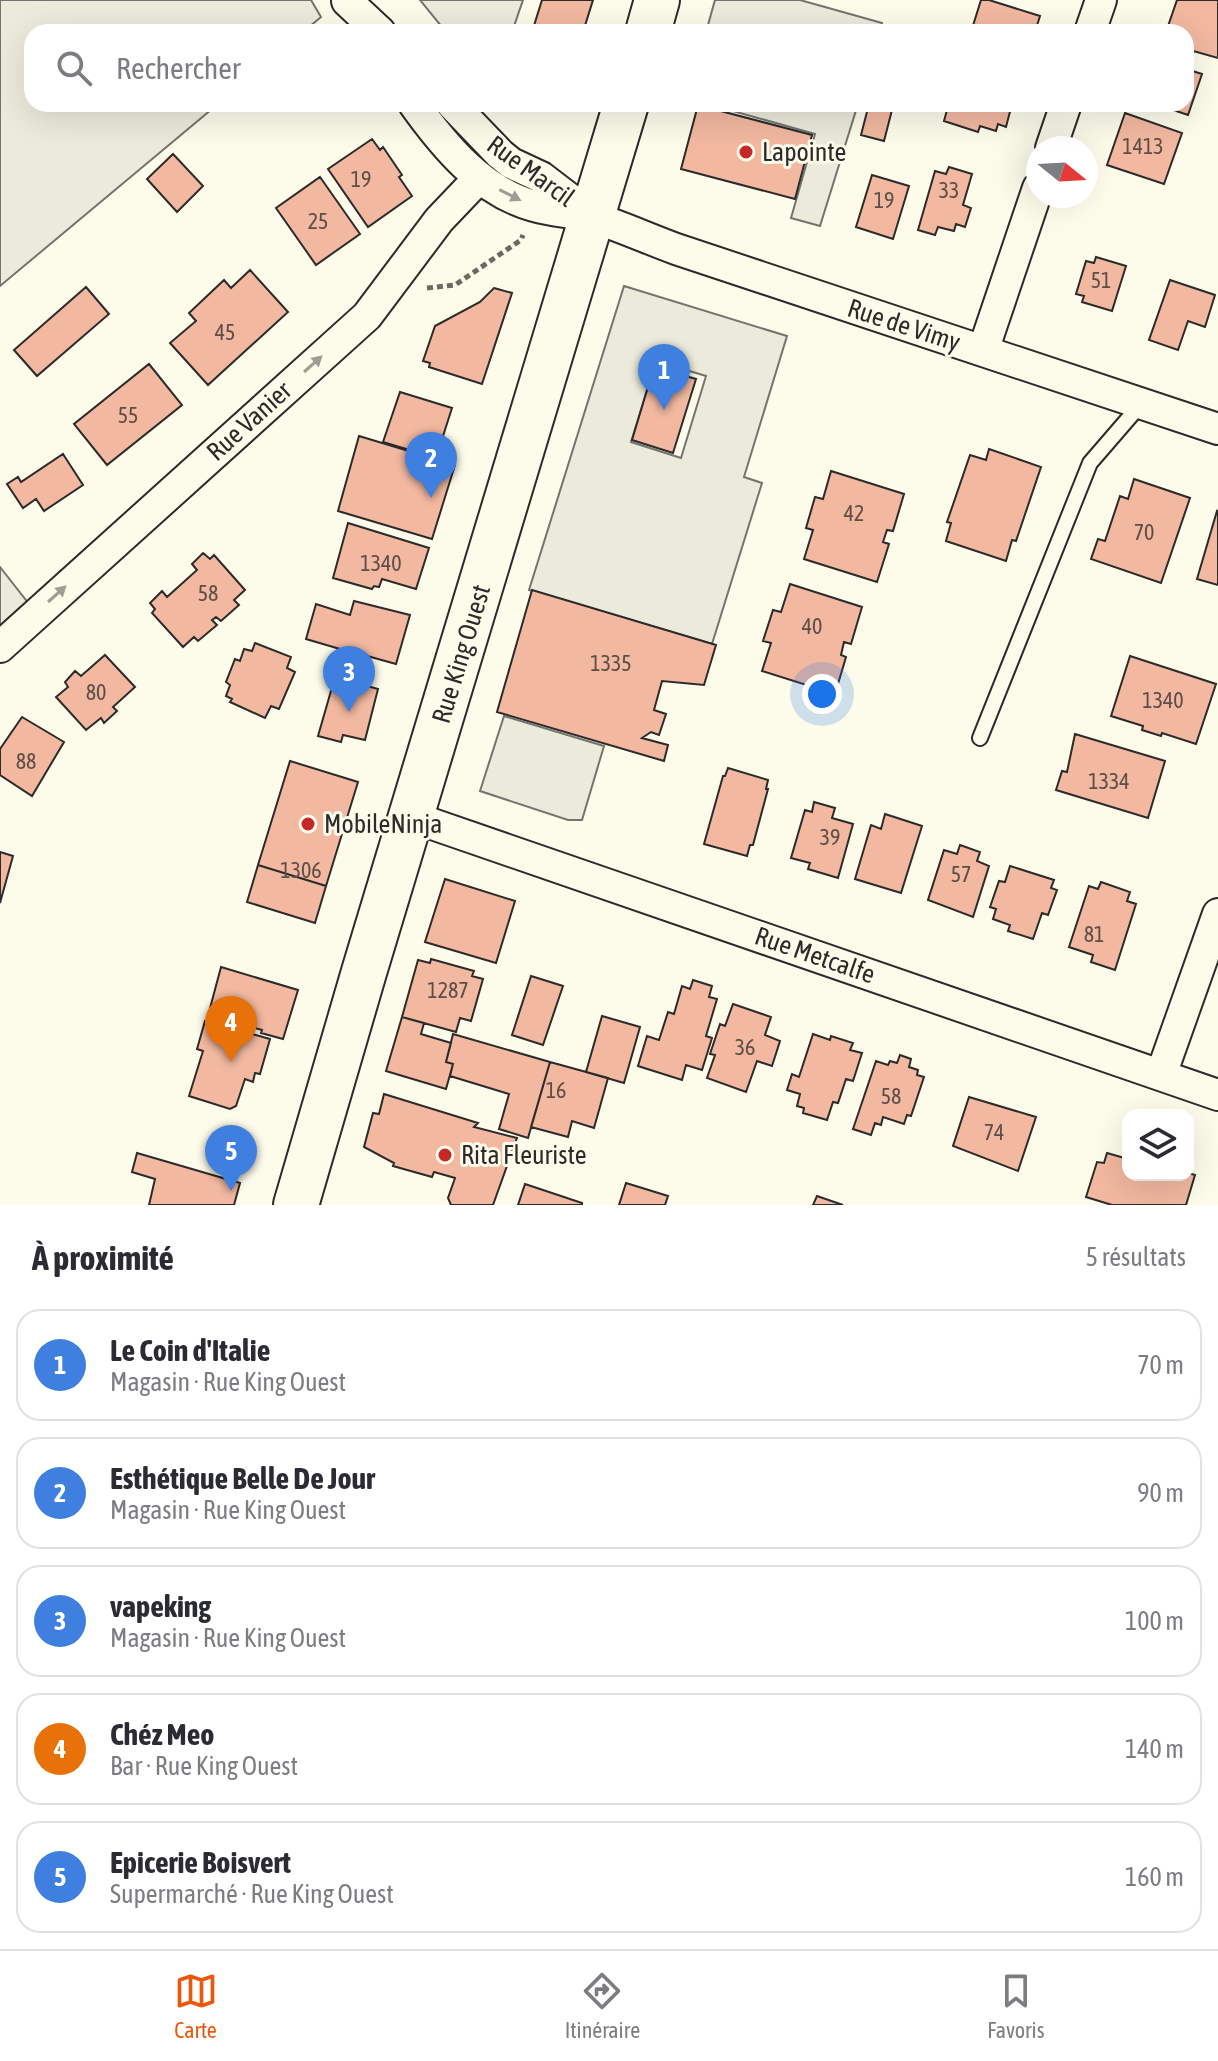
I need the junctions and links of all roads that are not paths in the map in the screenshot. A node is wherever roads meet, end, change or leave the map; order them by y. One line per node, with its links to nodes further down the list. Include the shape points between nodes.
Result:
1 (347, 0): 4 (street); 5 (street)
2 (657, 0): 6 (main road)
3 (1101, 0): 7 (street)
4 (362, 24)
5 (372, 24)
6 (650, 24)
7 (1093, 24)
8 (420, 112): 13 (street, Rue Marcil)
9 (460, 112): 15 (street, Rue Marcil, via 511,163 541,177)
10 (624, 112): 15 (main road, Rue King Ouest)
11 (1063, 112): 12 (street)
12 (1055, 136)
13 (479, 178): 15 (street, Rue Marcil, one-way to 15, via 532,206); 19 (street, Rue Vanier, one-way to 13, via 367,316 439,220)
14 (1031, 208): 16 (street)
15 (593, 217): 16 (street, Rue de Vimy); 21 (main road, Rue King Ouest)
16 (983, 351): 17 (street, Rue de Vimy)
17 (1142, 404): 18 (street, Rue de Vimy); 20 (lane, via 1090,463)
18 (1218, 429)
19 (0, 647)
20 (980, 738)
21 (412, 817): 23 (street, Rue Metcalfe); 25 (main road, Rue King Ouest)
22 (1218, 914): 23 (street)
23 (1161, 1075): 24 (street, Rue Metcalfe)
24 (1218, 1095)
25 (296, 1205)

